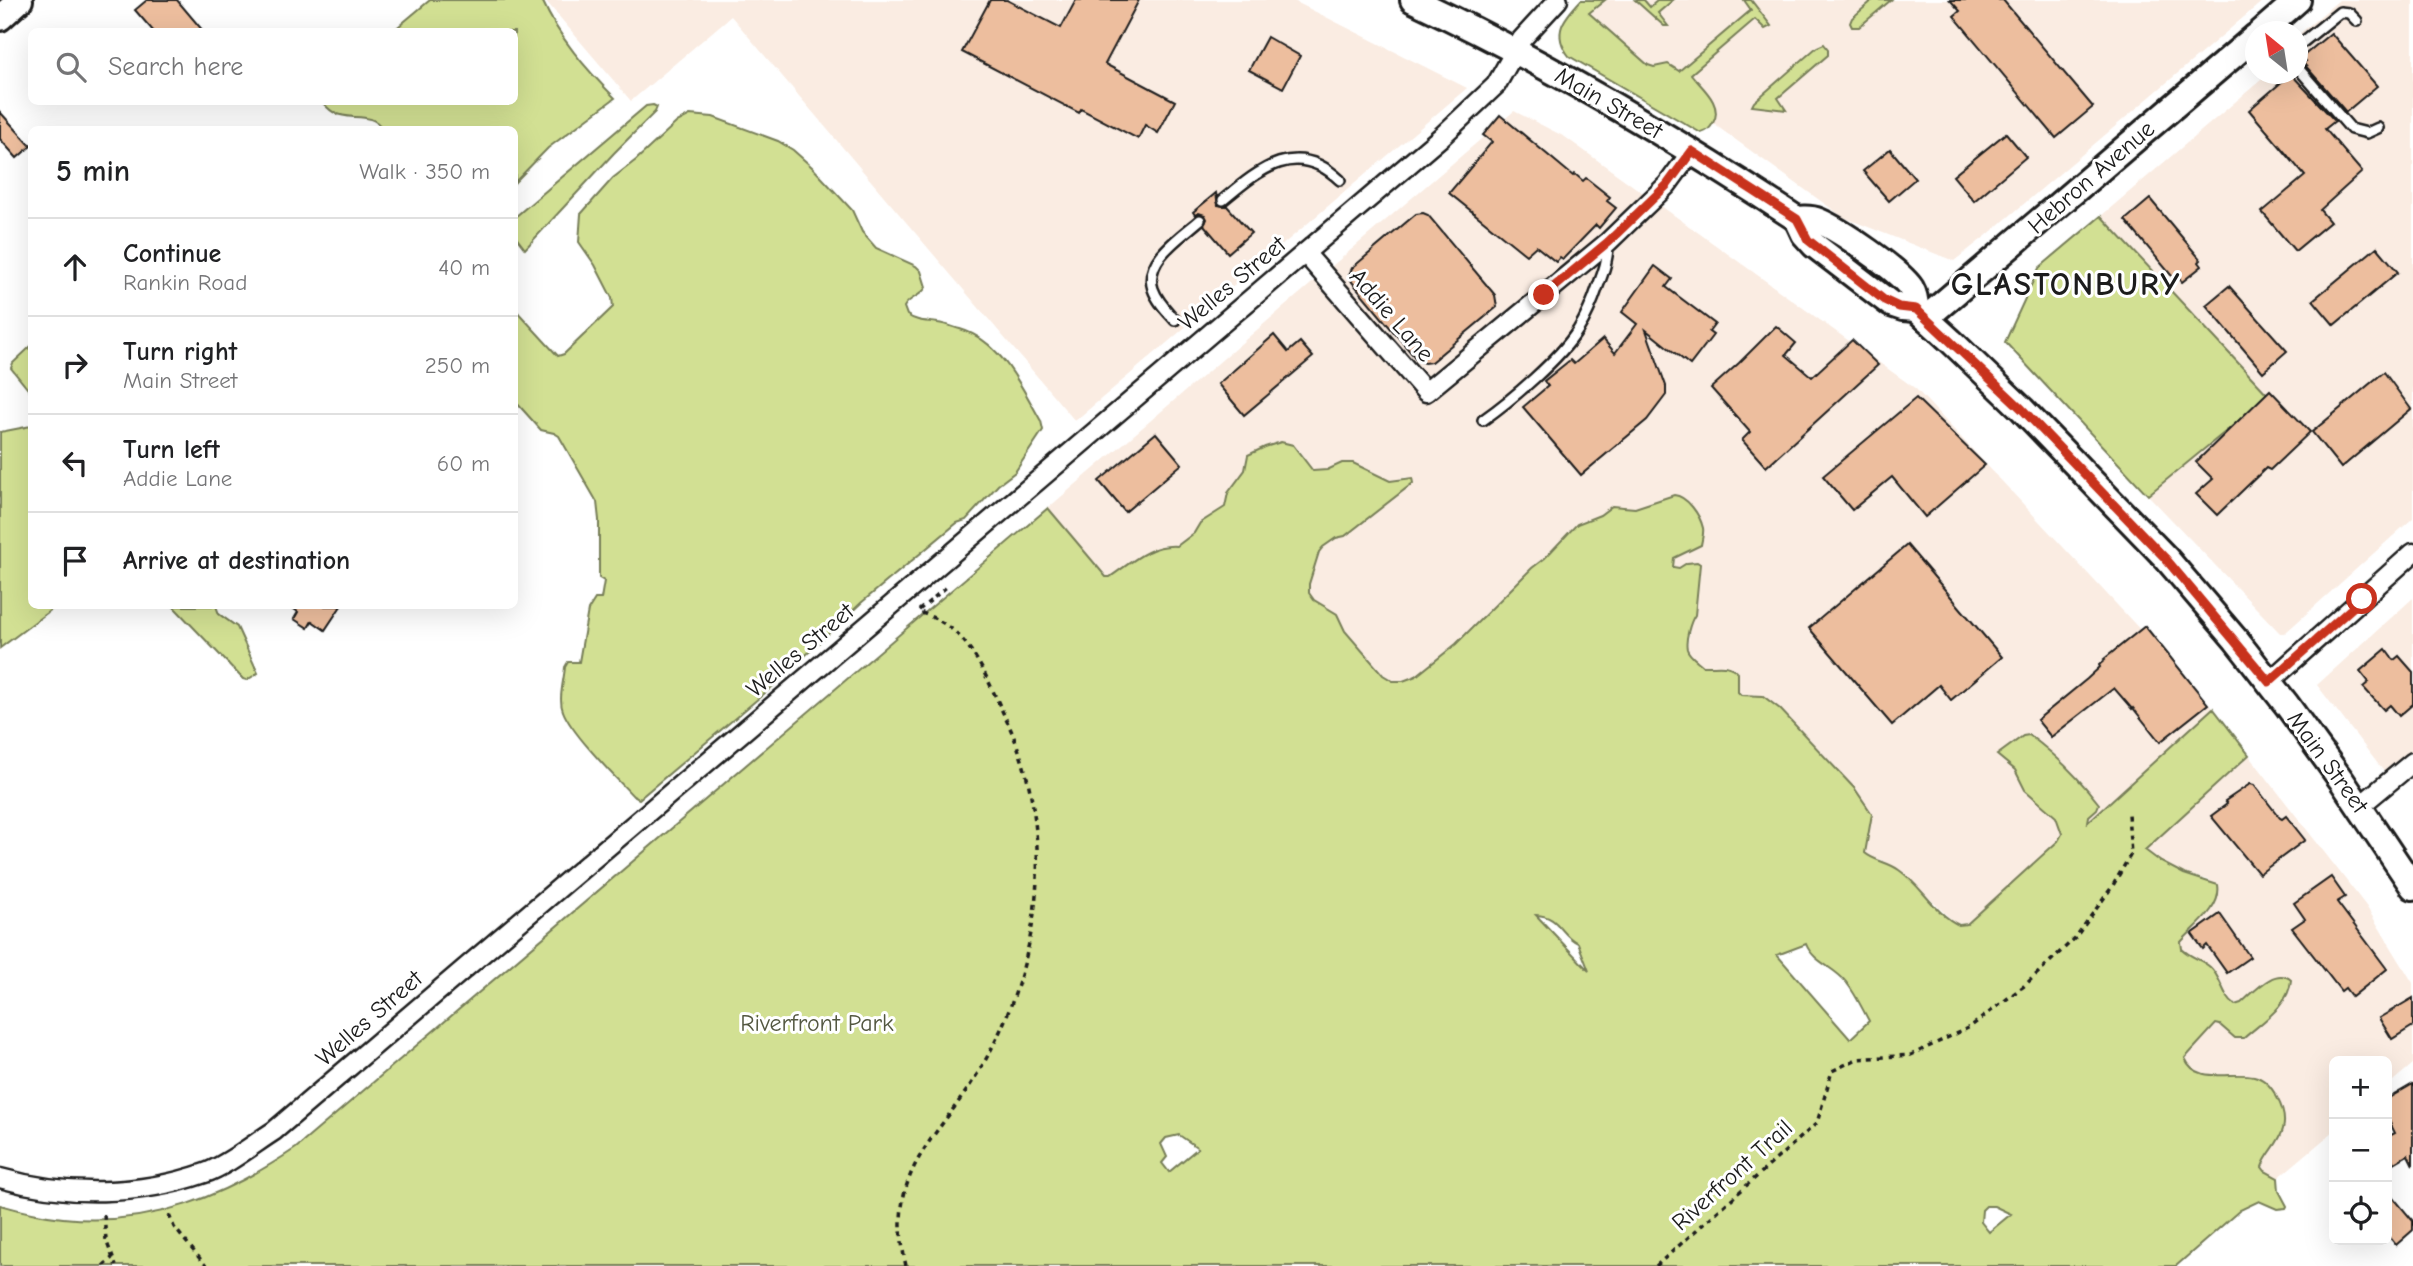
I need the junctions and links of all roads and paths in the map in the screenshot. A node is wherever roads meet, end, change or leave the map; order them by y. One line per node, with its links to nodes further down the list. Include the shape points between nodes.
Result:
1 (20, 0): 5 (main road)
2 (1413, 0): 10 (main road, Main Street)
3 (1558, 0): 10 (street, Welles Street)
4 (2298, 0): 6 (main road)
5 (0, 18)
6 (2274, 21)
7 (2357, 21): 8 (lane, via 2340,12)
8 (2308, 38)
9 (2245, 45): 19 (main road, Hebron Avenue)
10 (1515, 51): 13 (main road, Main Street); 18 (street, Welles Street, via 1487,95)
11 (2308, 80): 12 (lane, via 2351,129 2367,133)
12 (2378, 128)
13 (1692, 151): 17 (street, Addie Lane, via 1667,185); 19 (main road, Main Street, via 1797,219 1821,223 1879,261 1909,285)
14 (1340, 180): 15 (lane, via 1304,160 1285,161 1264,167)
15 (1223, 200)
16 (1199, 220): 20 (lane, via 1161,255 1152,275 1156,296)
17 (1608, 242): 18 (street, Addie Lane, via 1426,392); 21 (lane, via 1605,268 1578,331 1557,356)
18 (1305, 253): 29 (street, Welles Street, via 274,1131 208,1172 141,1189 66,1191)
19 (1921, 313): 24 (main road, Main Street, via 2127,517)
20 (1175, 320)
21 (1483, 420)
22 (2413, 553): 24 (street)
23 (949, 584): 36 (path, via 918,611 954,631 968,647 1014,736 1028,780 1037,834 1036,901 1007,1013 982,1066 911,1169 901,1220)
24 (2269, 682): 26 (main road, Main Street)
25 (2413, 762): 26 (street)
26 (2360, 807): 28 (main road, Main Street)
27 (2128, 814): 37 (path, Riverfront Trail, via 2131,854 2112,887 2058,954 1970,1027 1911,1055 1857,1059 1832,1070 1816,1123)
28 (2413, 887)
29 (0, 1178)
30 (104, 1215): 32 (path)
31 (169, 1215): 35 (path)
32 (112, 1258): 33 (path); 34 (path)
33 (103, 1266)
34 (116, 1266)
35 (206, 1266)
36 (906, 1266)
37 (1656, 1266)

